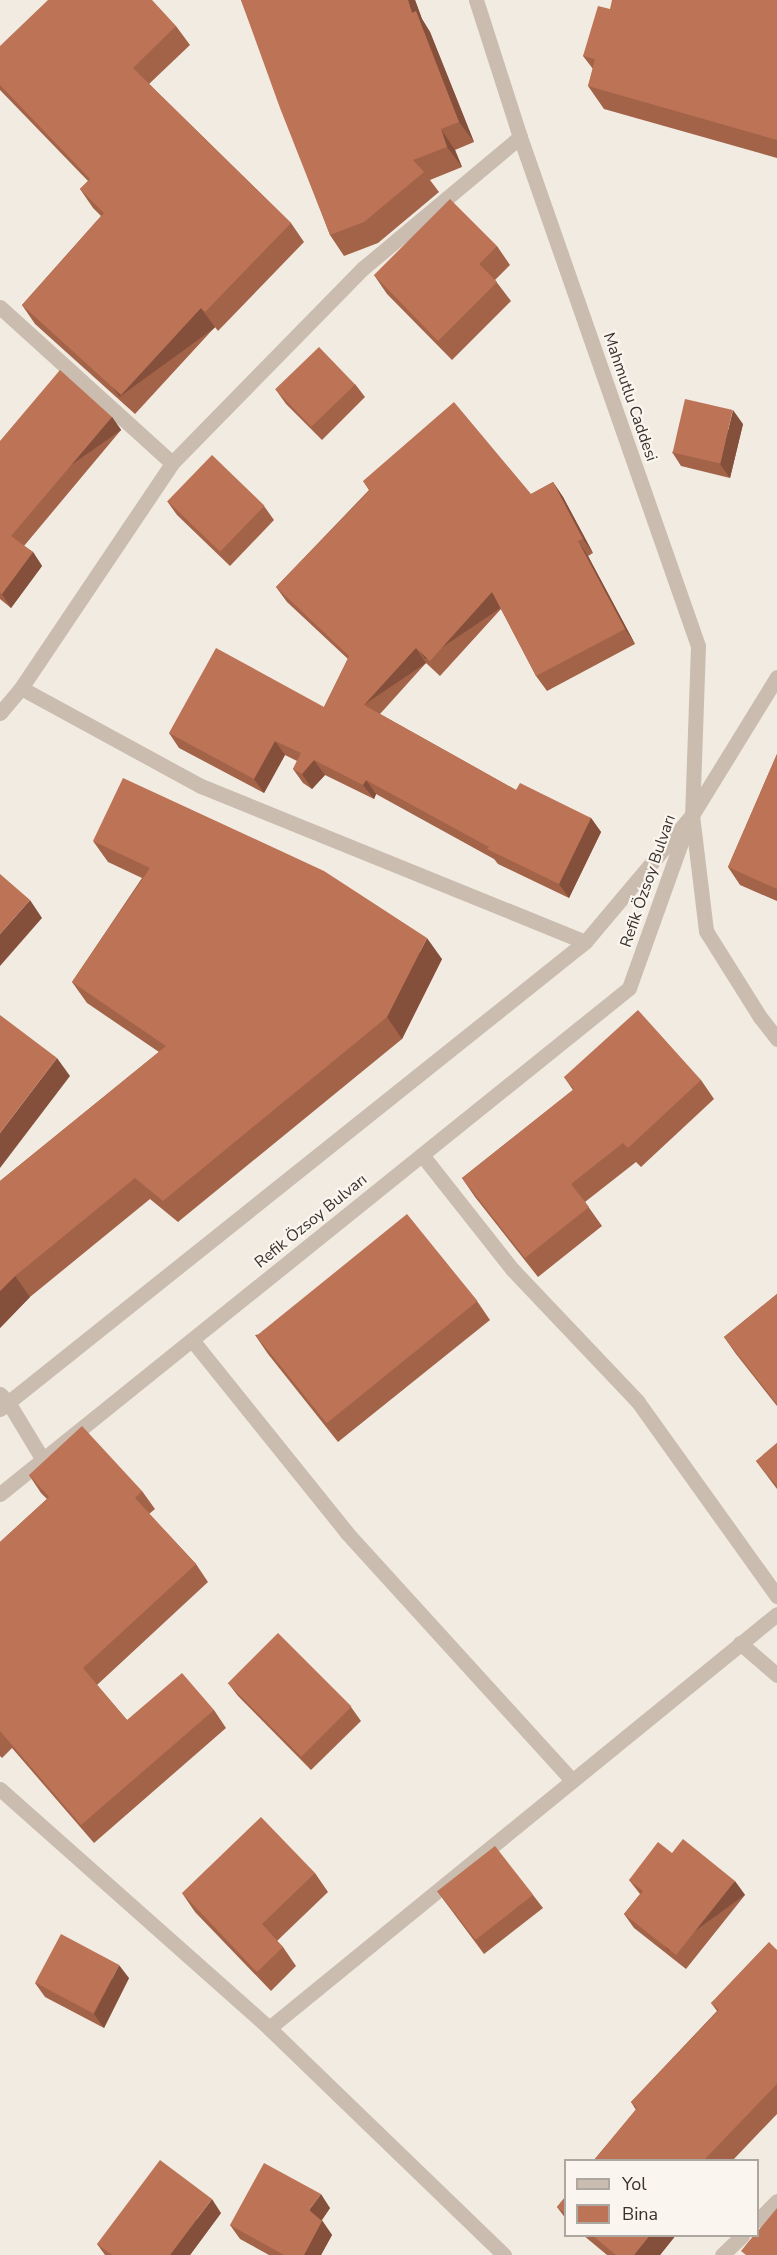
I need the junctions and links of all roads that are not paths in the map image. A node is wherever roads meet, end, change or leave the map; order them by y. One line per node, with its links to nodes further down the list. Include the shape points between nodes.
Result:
1 (476, 0): 2 (street, Mahmutlu Caddesi)
2 (520, 137): 4 (street, via 362,269); 8 (street, Mahmutlu Caddesi, via 698,646)
3 (0, 307): 4 (street)
4 (172, 464): 6 (street)
5 (777, 677): 8 (street)
6 (21, 688): 7 (street); 9 (street, via 201,786)
7 (0, 713)
8 (692, 814): 9 (street, Refik Özsoy Bulvarı); 10 (street, via 706,931); 11 (street, Refik Özsoy Bulvarı, via 629,988)
9 (585, 942): 13 (street, Refik Özsoy Bulvarı)
10 (777, 1039)
11 (422, 1155): 12 (street, Refik Özsoy Bulvarı); 16 (street, via 512,1269 638,1402)
12 (192, 1340): 14 (street, Refik Özsoy Bulvarı); 20 (street, via 347,1533)
13 (3, 1402): 14 (street)
14 (43, 1460): 15 (street, Refik Özsoy Bulvarı)
15 (0, 1494)
16 (777, 1596)
17 (777, 1614): 18 (street)
18 (740, 1643): 19 (street); 20 (street)
19 (777, 1675)
20 (572, 1780): 22 (street)
21 (0, 1789): 22 (street)
22 (269, 2028): 26 (street)
23 (777, 2201): 24 (street)
24 (759, 2219)
25 (740, 2237): 27 (street)
26 (504, 2255)
27 (722, 2255)

